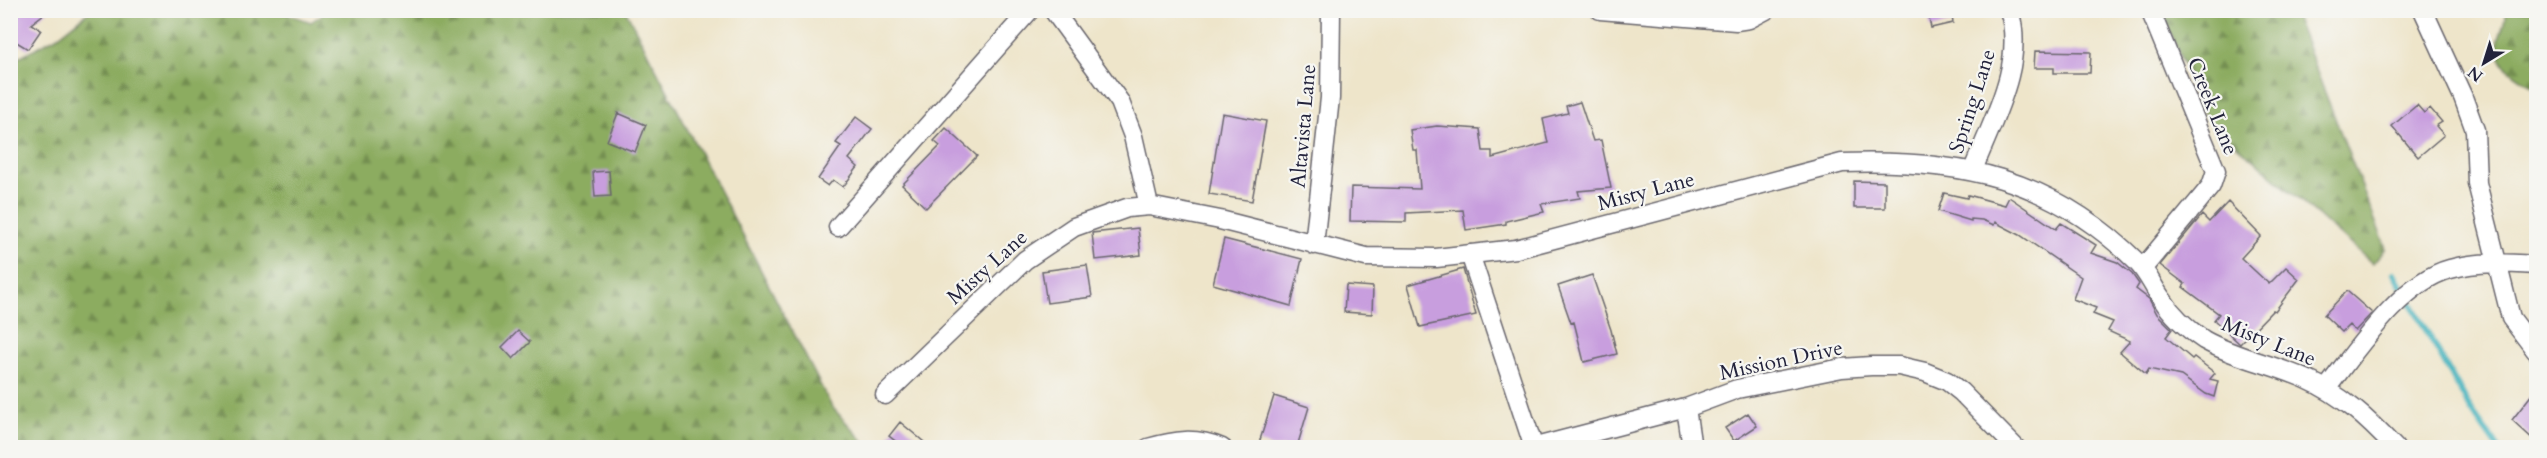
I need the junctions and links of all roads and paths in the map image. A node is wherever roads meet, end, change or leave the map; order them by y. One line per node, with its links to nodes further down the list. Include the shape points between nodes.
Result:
1 (1030, 10): 11 (street)
2 (1053, 10): 10 (street, via 1120,102 1133,136)
3 (1330, 10): 12 (street, Altavista Lane, via 1330,98)
4 (1600, 10): 5 (street, via 1736,21)
5 (1766, 10)
6 (2009, 10): 9 (street, Spring Lane, via 2014,26 2012,60)
7 (2150, 10): 16 (street, Creek Lane, via 2216,171 2211,186)
8 (2423, 10): 14 (street, via 2475,130 2477,183)
9 (1973, 170): 13 (street, Misty Lane, via 1926,163 1842,163 1516,249); 16 (street, Misty Lane, via 2022,185 2077,213 2115,240)
10 (1149, 206): 12 (street, Misty Lane); 19 (street, Misty Lane, via 1103,215 1048,242)
11 (838, 227)
12 (1314, 245): 13 (street, Misty Lane, via 1366,257 1436,258)
13 (1470, 254): 23 (street)
14 (2499, 262): 15 (street); 17 (street, via 2511,318); 18 (street, via 2448,269 2424,282 2394,306)
15 (2536, 265)
16 (2143, 268): 18 (street, Misty Lane, via 2163,302 2203,339)
17 (2536, 351)
18 (2326, 389): 26 (street, Misty Lane, via 2349,404)
19 (885, 395)
20 (1686, 408): 23 (street, Mission Drive); 24 (street); 25 (street, Mission Drive, via 1737,389 1842,368 1899,366 1947,381)
21 (1148, 447): 22 (street, via 1183,440)
22 (1222, 447)
23 (1533, 447)
24 (1692, 447)
25 (2013, 447)
26 (2395, 447)

